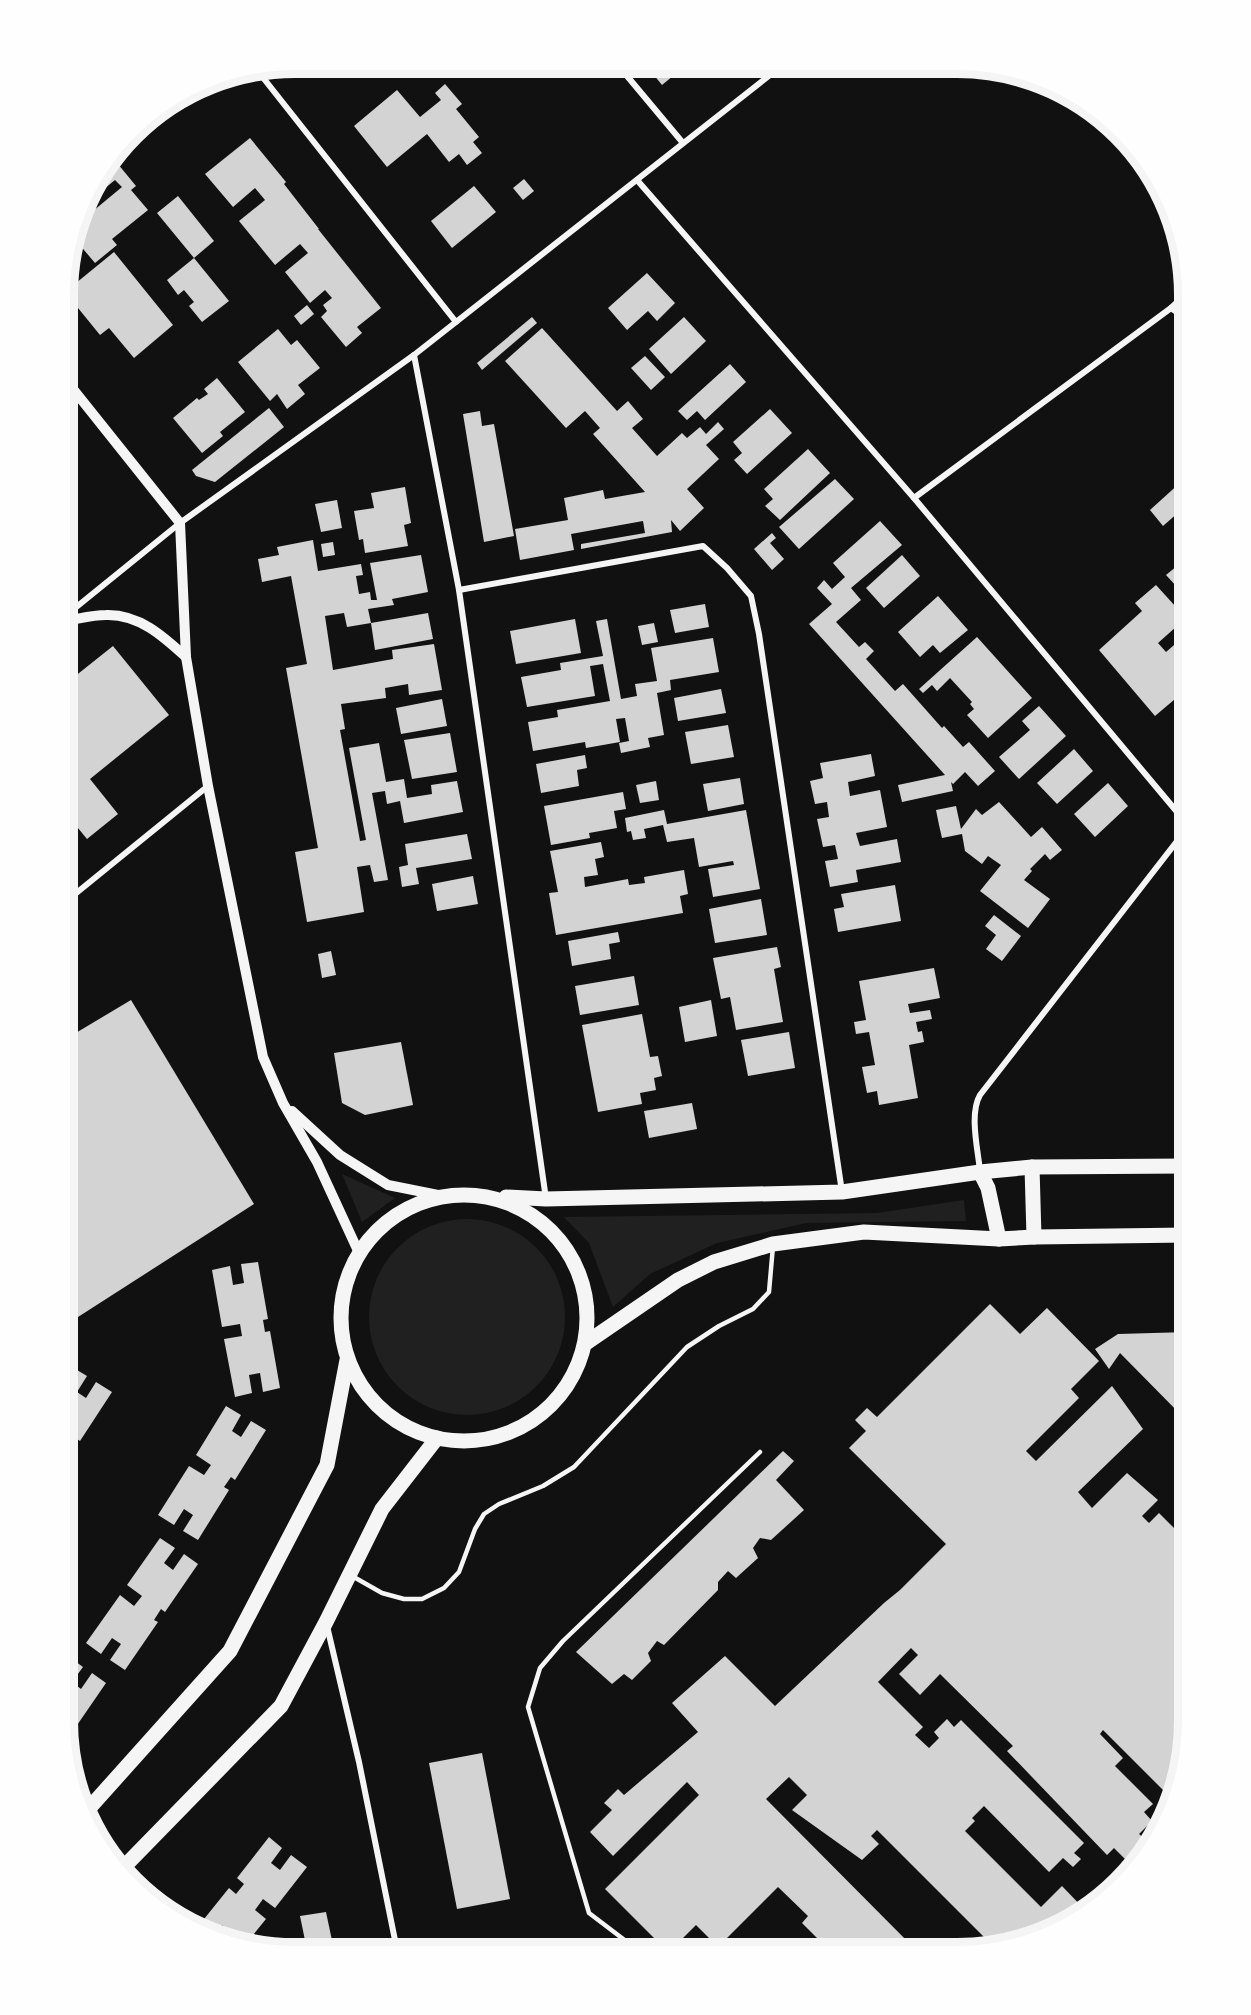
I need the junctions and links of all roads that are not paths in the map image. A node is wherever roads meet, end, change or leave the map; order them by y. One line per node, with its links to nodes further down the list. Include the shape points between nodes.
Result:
1 (625, 74): 4 (street)
2 (770, 74): 4 (street)
3 (262, 76): 9 (street)
4 (683, 143): 5 (street)
5 (637, 180): 9 (street); 12 (street)
6 (1178, 301): 7 (street)
7 (1171, 308): 8 (street); 12 (street)
8 (1178, 313)
9 (456, 322): 10 (street)
10 (414, 355): 13 (street); 14 (street)
11 (74, 390): 13 (street)
12 (914, 498): 19 (street)
13 (180, 523): 15 (street); 17 (street)
14 (459, 590): 26 (street, via 703,546 751,596); 29 (street)
15 (74, 609)
16 (74, 620): 17 (street, via 107,615 135,620 160,633)
17 (186, 657): 18 (street)
18 (208, 786): 21 (street); 22 (street, via 263,1057)
19 (1178, 814)
20 (1178, 839): 25 (street, via 980,1095 975,1120)
21 (74, 895)
22 (284, 1103): 28 (street, via 340,1155 388,1185); 34 (street, via 317,1162)
23 (1178, 1166): 24 (main road)
24 (1032, 1167): 25 (main road); 31 (main road)
25 (980, 1172): 26 (main road); 32 (main road, via 988,1188)
26 (842, 1192): 29 (main road)
27 (479, 1195): 28 (main road); 29 (main road); 35 (main road, via 518,1206 552,1230 576,1263 588,1302)
28 (443, 1196): 34 (main road, via 410,1207 381,1226)
29 (546, 1199)
30 (1178, 1235): 31 (main road)
31 (1034, 1237): 32 (main road)
32 (999, 1239): 33 (main road, via 864,1232)
33 (773, 1244): 35 (main road, via 714,1262 678,1280); 39 (lane, via 769,1292 753,1309 687,1347 574,1467 484,1514 459,1572 444,1588 422,1599 404,1599 382,1593)
34 (359, 1253): 36 (main road, via 344,1287 340,1323)
35 (586, 1343): 37 (main road, via 572,1379 547,1410 514,1431 476,1441)
36 (348, 1359): 37 (main road, via 368,1395 399,1423); 41 (main road, via 327,1465 230,1651)
37 (437, 1438): 39 (main road, via 382,1509)
38 (760, 1452): 44 (lane, via 563,1641 540,1668 528,1707 589,1913)
39 (350, 1574): 40 (main road)
40 (326, 1622): 42 (main road, via 281,1706); 43 (street)
41 (91, 1807)
42 (127, 1864)
43 (395, 1942)
44 (627, 1942)

